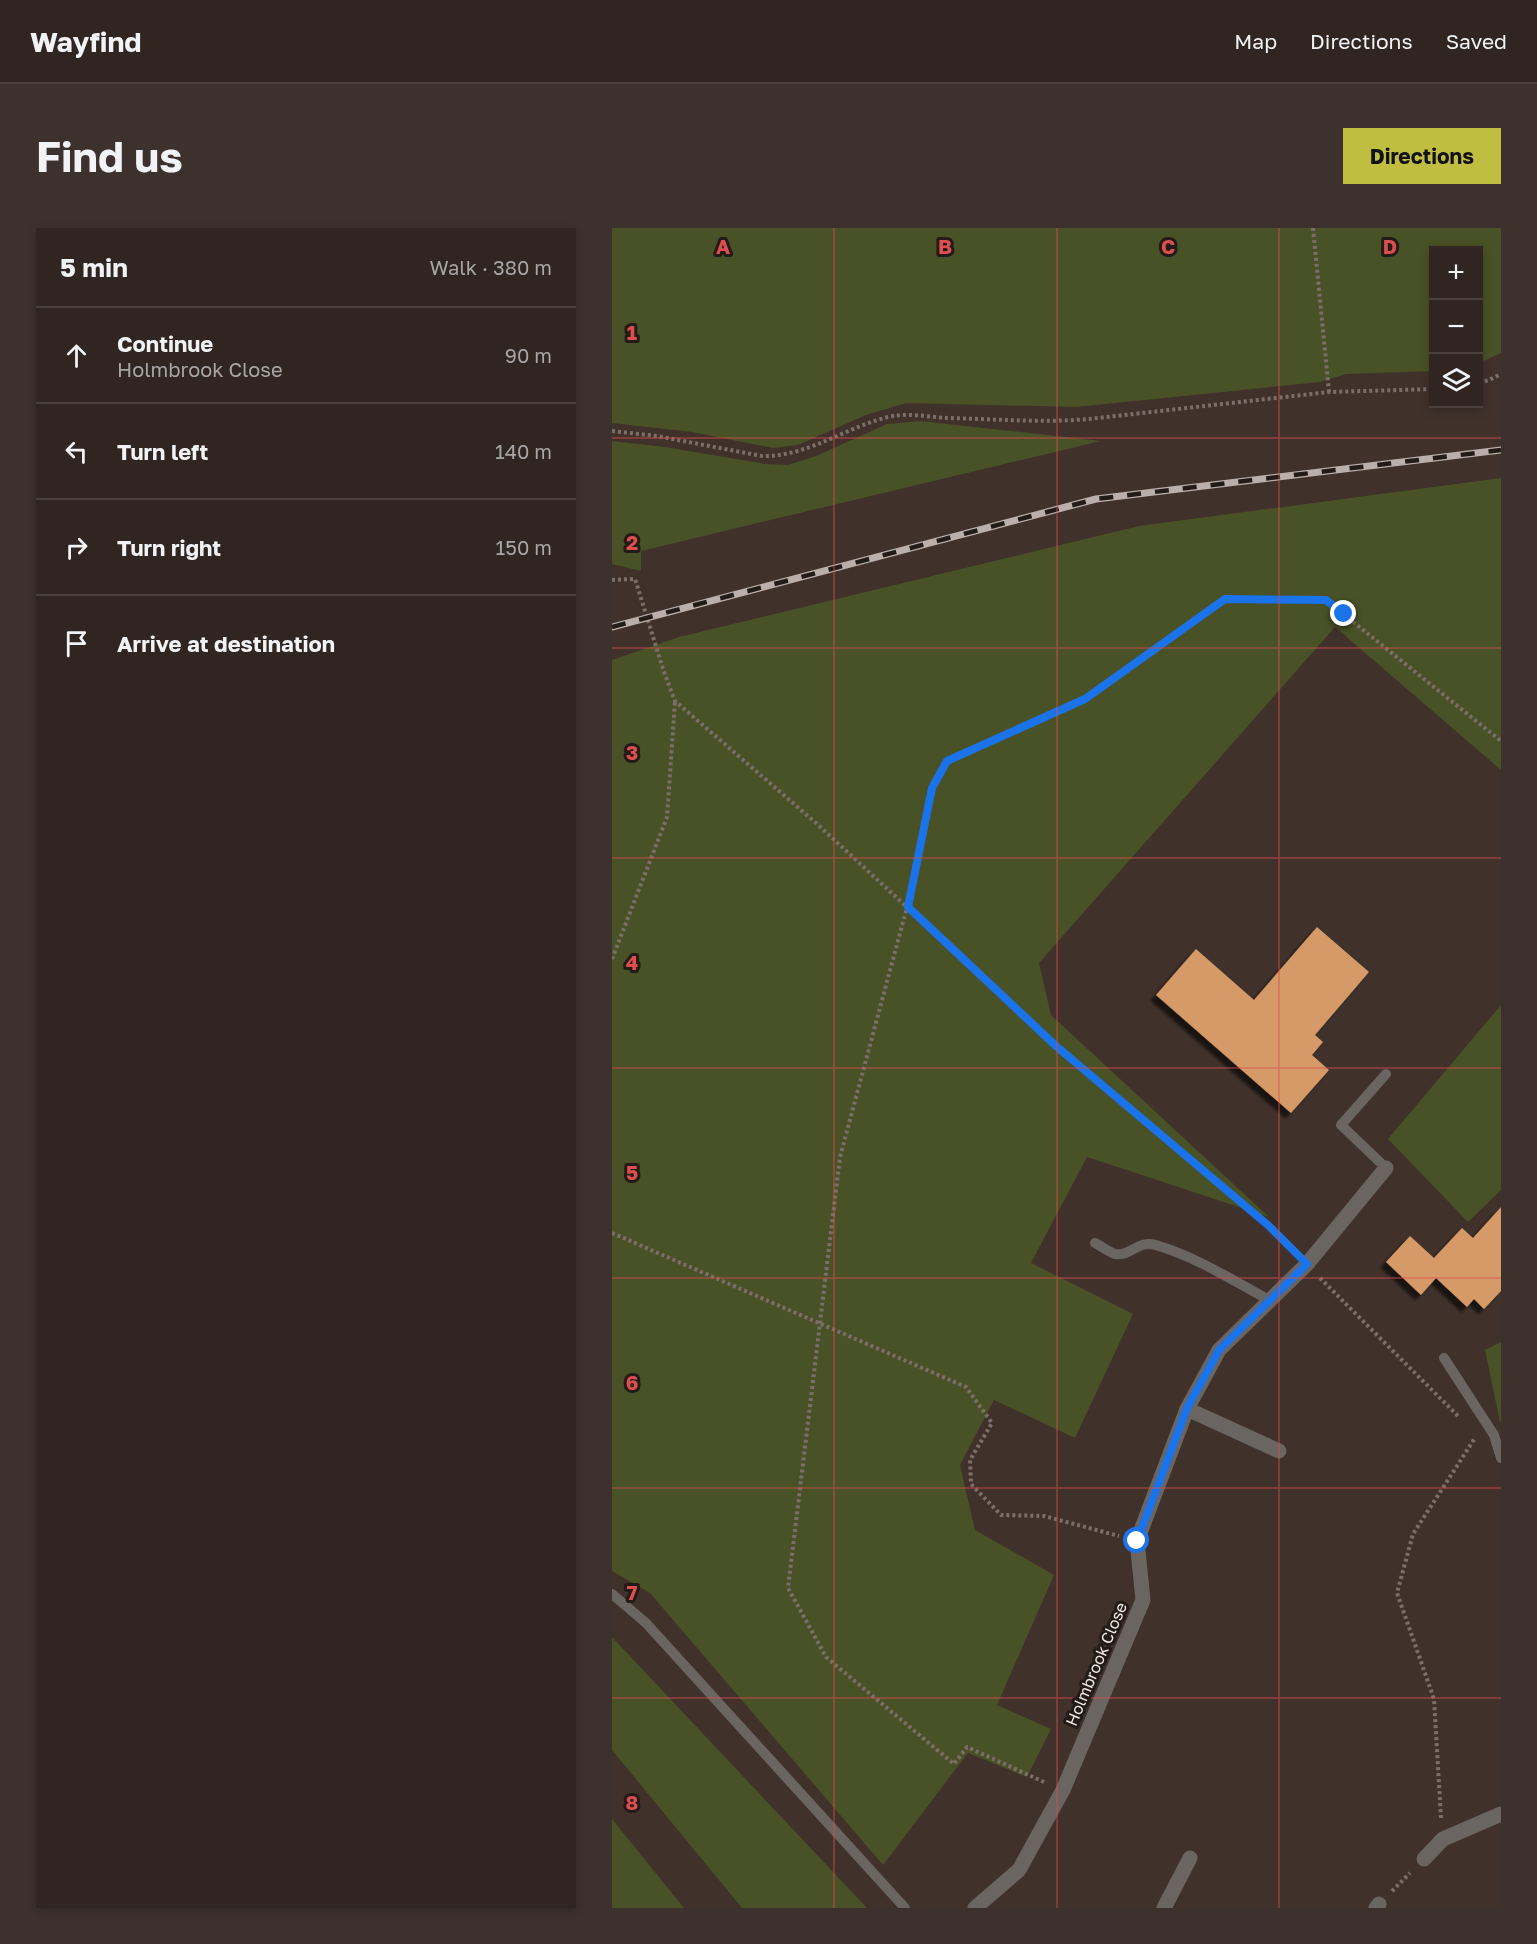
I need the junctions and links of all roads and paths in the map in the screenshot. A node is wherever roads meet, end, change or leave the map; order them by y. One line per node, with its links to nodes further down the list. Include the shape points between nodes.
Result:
1 (1313, 228): 5 (path)
2 (1501, 374): 3 (path)
3 (1483, 381)
4 (1429, 389): 5 (path)
5 (1329, 392): 6 (path, via 1050,422 894,416 780,456)
6 (612, 431)
7 (612, 580): 8 (path, via 635,579)
8 (675, 701): 10 (path); 11 (path, via 667,817)
9 (1501, 741): 10 (path, via 1326,600 1225,599 1085,699 947,761 932,788)
10 (908, 907): 16 (path, via 1056,1046 1269,1226); 18 (path, via 840,1157)
11 (612, 959)
12 (1386, 1074): 13 (lane, via 1341,1125)
13 (1386, 1168): 16 (street, Holmbrook Close)
14 (612, 1233): 18 (path)
15 (1095, 1243): 17 (lane, via 1115,1254 1125,1254 1143,1243 1158,1245)
16 (1307, 1264): 17 (street, Holmbrook Close); 21 (path)
17 (1269, 1300): 20 (street, Holmbrook Close, via 1219,1350)
18 (820, 1324): 25 (path, via 966,1387 992,1423 970,1460 971,1484 1001,1515 1044,1516); 27 (path, via 788,1588 826,1657 954,1764 967,1747)
19 (1444, 1358): 22 (lane)
20 (1187, 1408): 23 (street); 25 (street, Holmbrook Close)
21 (1461, 1419)
22 (1485, 1422): 24 (lane); 29 (path, via 1413,1534 1397,1593 1434,1699)
23 (1279, 1450)
24 (1501, 1458)
25 (1137, 1541): 27 (street, Holmbrook Close, via 1143,1600)
26 (612, 1594): 33 (lane, via 646,1623)
27 (1062, 1790): 34 (street, Holmbrook Close, via 1019,1870)
28 (1501, 1814): 29 (street)
29 (1443, 1839): 31 (street)
30 (1190, 1858): 35 (street)
31 (1424, 1859): 32 (path)
32 (1377, 1906)
33 (905, 1908)
34 (975, 1908)
35 (1164, 1908)

